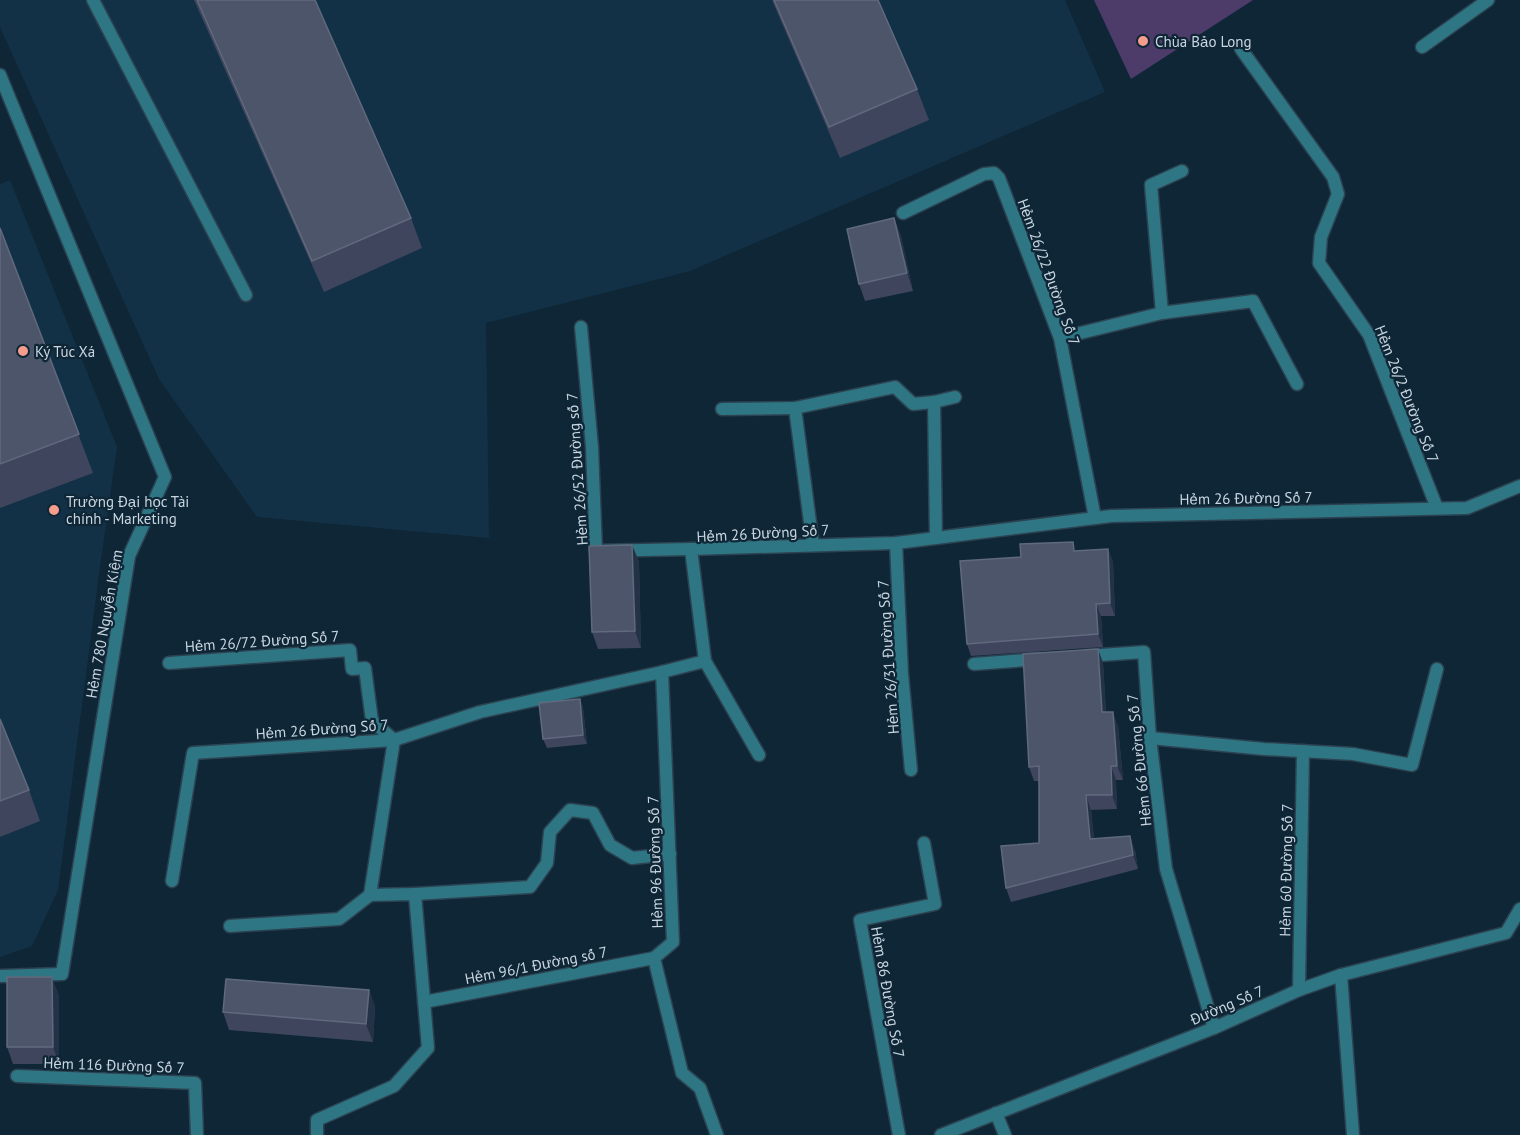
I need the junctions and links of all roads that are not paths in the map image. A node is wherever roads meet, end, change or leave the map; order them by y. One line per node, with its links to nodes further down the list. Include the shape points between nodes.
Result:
1 (93, 0): 8 (street)
2 (1488, 0): 3 (street)
3 (1422, 47)
4 (1241, 49): 18 (street, Hẻm 26/2 Đường Số 7, via 1333,177 1338,194 1321,237 1319,263 1369,335)
5 (0, 75): 45 (street, Hẻm 780 Nguyễn Kiệm, via 165,477 129,556 62,974)
6 (1182, 171): 9 (street, via 1151,185)
7 (903, 213): 11 (street, Hẻm 26/22 Đường Số 7, via 984,174 994,173)
8 (246, 295)
9 (1162, 313): 11 (street, Hẻm 26/22 Đường Số 7); 12 (street, Hẻm 26/22 Đường Số 7, via 1253,301)
10 (581, 327): 23 (street, Hẻm 26/52 Đường số 7, via 596,551)
11 (1060, 338): 19 (street, Hẻm 26/22 Đường Số 7)
12 (1297, 384)
13 (956, 397): 14 (street)
14 (934, 402): 15 (street, via 913,404 895,387); 20 (street)
15 (795, 408): 16 (street); 22 (street)
16 (722, 409)
17 (1520, 486): 18 (street, Hẻm 26 Đường Số 7, via 1467,508)
18 (1437, 508): 19 (street, Hẻm 26 Đường Số 7)
19 (1095, 518): 20 (street, Hẻm 26 Đường Số 7)
20 (936, 538): 21 (street, Hẻm 26 Đường Số 7)
21 (896, 543): 22 (street, Hẻm 26 Đường Số 7); 35 (street, Hẻm 26/31 Đường Số 7)
22 (813, 545): 23 (street, Hẻm 26 Đường Số 7)
23 (691, 549): 26 (street, Hẻm 26 Đường Số 7)
24 (1076, 657): 31 (street, Hẻm 66 Đường Số 7, via 1144,652)
25 (1053, 658): 28 (street)
26 (705, 661): 30 (street, Hẻm 26 Đường Số 7); 34 (street)
27 (169, 663): 32 (street, Hẻm 26/72 Đường Số 7, via 350,650 352,669 366,668 372,721)
28 (974, 664)
29 (1437, 669): 33 (street, via 1412,765 1353,754)
30 (662, 672): 32 (street, Hẻm 26 Đường Số 7, via 480,712); 37 (street, Hẻm 96 Đường Số 7)
31 (1150, 738): 33 (street); 48 (street, Hẻm 66 Đường Số 7, via 1166,869)
32 (394, 740): 38 (street, Hẻm 26 Đường Số 7, via 193,753); 40 (street)
33 (1303, 751): 46 (street, Hẻm 60 Đường Số 7)
34 (759, 755)
35 (911, 770)
36 (924, 843): 54 (street, Hẻm 86 Đường Số 7, via 935,904 860,920)
37 (670, 854): 39 (street, via 632,858 610,845 593,813 570,810 550,832 547,863 530,887); 43 (street, Hẻm 96 Đường Số 7, via 673,942)
38 (172, 881)
39 (415, 894): 40 (street); 47 (street)
40 (370, 895): 42 (street, via 339,919)
41 (1520, 909): 44 (street, Đường Số 7, via 1506,933)
42 (230, 926)
43 (654, 958): 47 (street, Hẻm 96/1 Đường số 7); 53 (street, via 682,1073 700,1088)
44 (1341, 975): 46 (street, Đường Số 7); 57 (street)
45 (0, 976)
46 (1299, 990): 48 (street, Đường Số 7)
47 (424, 1002): 52 (street, via 428,1048 394,1086 317,1120)
48 (1214, 1028): 50 (street, Đường Số 7)
49 (17, 1076): 51 (street, Hẻm 116 Đường Số 7, via 195,1083)
50 (996, 1113): 55 (street, Đường Số 7); 56 (street)
51 (197, 1135)
52 (317, 1135)
53 (717, 1135)
54 (899, 1135)
55 (941, 1135)
56 (1005, 1135)
57 (1353, 1135)

